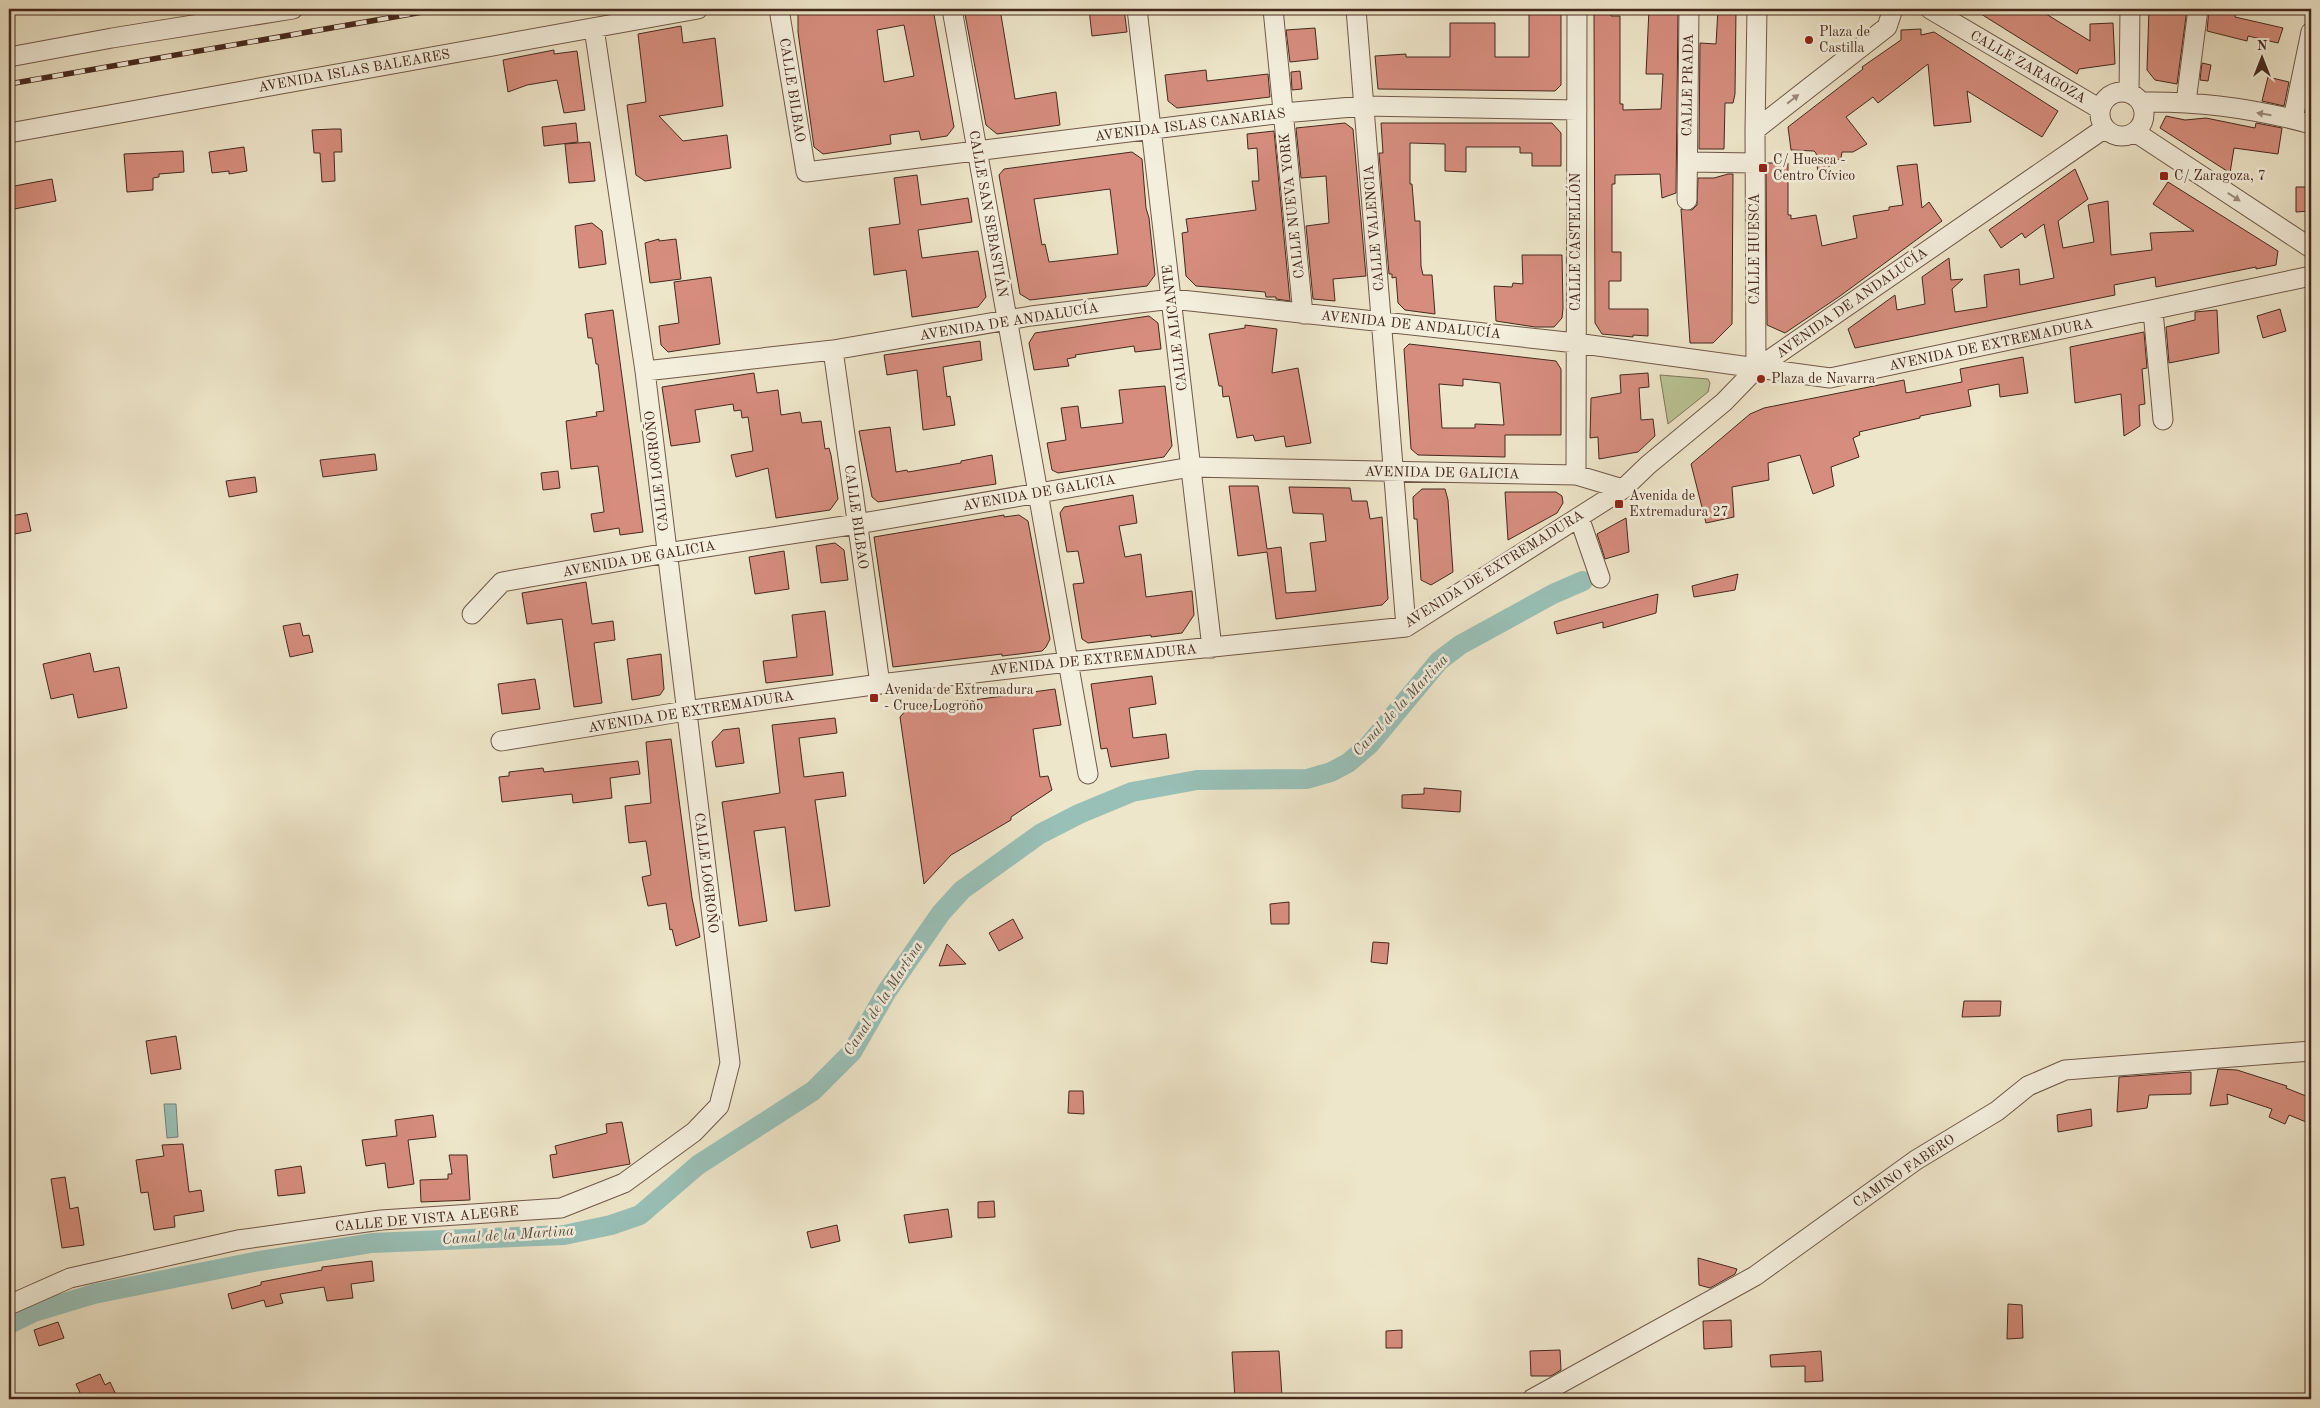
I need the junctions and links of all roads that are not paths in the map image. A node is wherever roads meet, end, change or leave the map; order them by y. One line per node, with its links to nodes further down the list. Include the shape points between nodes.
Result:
1 (292, 9): 17 (street)
2 (698, 9): 15 (street, AVENIDA ISLAS BALEARES)
3 (779, 9): 34 (street, CALLE BILBAO)
4 (952, 9): 31 (street, CALLE SAN SEBASTIÁN)
5 (1137, 9): 27 (street, CALLE ALICANTE)
6 (1273, 9): 23 (street, CALLE NUEVA YORK)
7 (1356, 9): 20 (street, CALLE VALENCIA)
8 (1577, 9): 22 (street, CALLE CASTELLÓN)
9 (1689, 9): 32 (street, CALLE PRADA)
10 (1757, 9): 28 (street, CALLE HUESCA)
11 (1893, 9): 28 (street, one-way to 11, via 1887,27)
12 (1930, 9): 21 (street, CALLE ZARAGOZA)
13 (2130, 9): 18 (street)
14 (2198, 9): 19 (street)
15 (594, 28): 30 (street, AVENIDA ISLAS BALEARES); 46 (street, CALLE LOGROÑO)
16 (2311, 32): 24 (street)
17 (9, 57)
18 (2135, 97): 19 (street); 21 (street, via 2116,93 2105,100); 29 (street, via 2144,110 2144,119)
19 (2186, 102): 24 (street, one-way to 19)
20 (1364, 106): 22 (street, AVENIDA ISLAS CANARIAS); 23 (street, AVENIDA ISLAS CANARIAS); 42 (street, CALLE VALENCIA)
21 (2100, 109): 26 (street)
22 (1576, 110): 43 (street, CALLE CASTELLÓN)
23 (1283, 113): 27 (street, AVENIDA ISLAS CANARIAS); 40 (street, CALLE NUEVA YORK)
24 (2293, 119): 25 (street)
25 (2311, 124)
26 (2105, 128): 29 (street, via 2122,136); 45 (street, AVENIDA DE ANDALUCÍA)
27 (1152, 129): 31 (street, AVENIDA ISLAS CANARIAS); 38 (street, CALLE ALICANTE)
28 (1755, 130): 33 (street, CALLE HUESCA)
29 (2135, 132): 36 (street, one-way to 36)
30 (9, 133)
31 (977, 152): 34 (street, AVENIDA ISLAS CANARIAS); 41 (street, CALLE SAN SEBASTIÁN)
32 (1688, 162): 33 (street); 35 (street, CALLE PRADA)
33 (1755, 162): 45 (street, CALLE HUESCA)
34 (806, 172)
35 (1687, 200)
36 (2311, 248)
37 (2311, 276): 39 (street, AVENIDA DE EXTREMADURA)
38 (1172, 299): 40 (street, AVENIDA DE ANDALUCÍA); 41 (street, AVENIDA DE ANDALUCÍA); 48 (street, CALLE ALICANTE)
39 (2153, 311): 45 (street, AVENIDA DE EXTREMADURA, via 1830,378); 47 (street)
40 (1302, 314): 42 (street, AVENIDA DE ANDALUCÍA)
41 (1007, 321): 44 (street, AVENIDA DE ANDALUCÍA); 52 (street, CALLE SAN SEBASTIÁN)
42 (1381, 322): 43 (street, AVENIDA DE ANDALUCÍA); 49 (street, CALLE VALENCIA)
43 (1576, 343): 45 (street, AVENIDA DE ANDALUCÍA); 50 (street, CALLE CASTELLÓN)
44 (833, 350): 46 (street, AVENIDA DE ANDALUCÍA); 54 (street, CALLE BILBAO)
45 (1756, 369): 51 (street, AVENIDA DE EXTREMADURA, via 1724,402)
46 (645, 371): 55 (street, CALLE LOGROÑO)
47 (2163, 420)
48 (1191, 468): 49 (street, AVENIDA DE GALICIA); 52 (street, AVENIDA DE GALICIA); 59 (street, CALLE ALICANTE)
49 (1394, 472): 50 (street, AVENIDA DE GALICIA); 58 (street, CALLE VALENCIA)
50 (1576, 475): 51 (street, AVENIDA DE GALICIA)
51 (1623, 489): 53 (street, AVENIDA DE EXTREMADURA)
52 (1038, 493): 54 (street, AVENIDA DE GALICIA); 60 (street, CALLE SAN SEBASTIÁN)
53 (1579, 517): 56 (street); 58 (street, AVENIDA DE EXTREMADURA)
54 (857, 524): 55 (street, AVENIDA DE GALICIA); 61 (street, CALLE BILBAO)
55 (667, 553): 57 (street, AVENIDA DE GALICIA, via 502,582); 62 (street, CALLE LOGROÑO)
56 (1600, 578)
57 (472, 614)
58 (1406, 627): 59 (street, AVENIDA DE EXTREMADURA)
59 (1212, 648): 60 (street, AVENIDA DE EXTREMADURA)
60 (1068, 662): 61 (street, AVENIDA DE EXTREMADURA); 64 (street, CALLE SAN SEBASTIÁN)
61 (880, 684): 62 (street, AVENIDA DE EXTREMADURA)
62 (686, 711): 63 (street, AVENIDA DE EXTREMADURA); 66 (street, CALLE LOGROÑO)
63 (501, 741)
64 (1088, 774)
65 (2311, 1051): 68 (street, CAMINO FABERO, via 2065,1070 2028,1086 1996,1111 1916,1160 1755,1276)
66 (730, 1063): 67 (street, CALLE DE VISTA ALEGRE, via 719,1106 694,1132 624,1183 561,1208 381,1220 238,1240 70,1278)
67 (9, 1305)
68 (1532, 1399)

